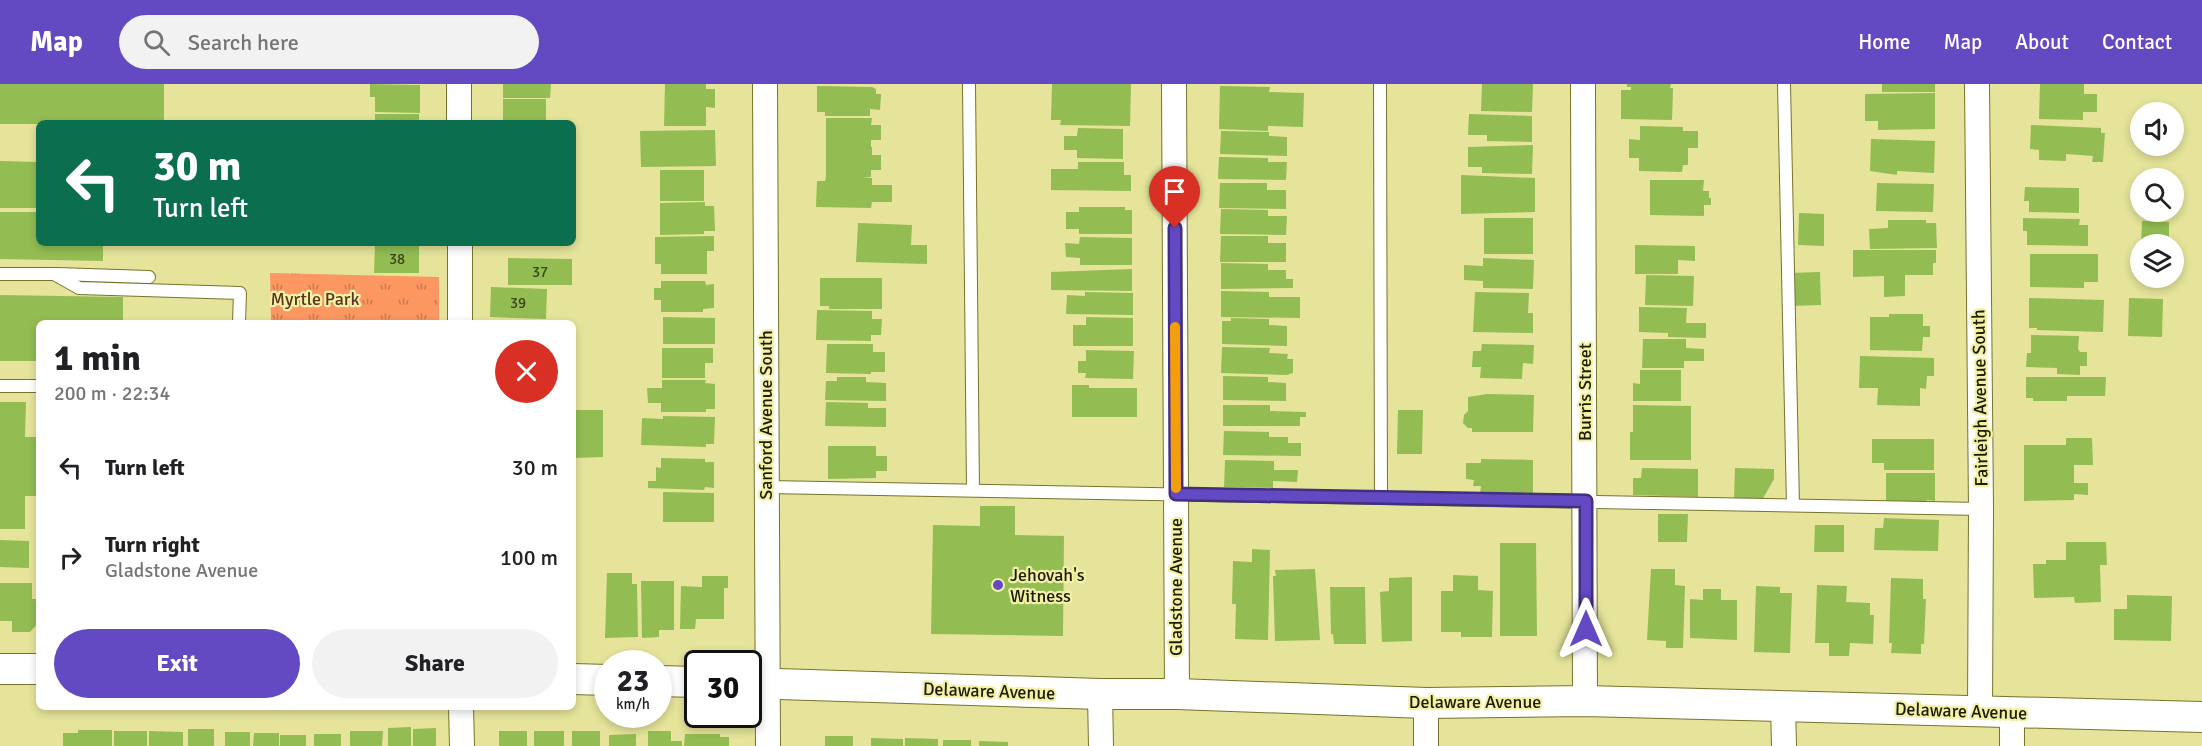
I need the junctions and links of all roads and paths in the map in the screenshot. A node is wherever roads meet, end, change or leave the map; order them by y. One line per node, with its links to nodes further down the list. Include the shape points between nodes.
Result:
1 (459, 84): 9 (street)
2 (765, 84): 18 (street, Sanford Avenue South)
3 (969, 84): 19 (lane)
4 (1174, 84): 20 (street, Gladstone Avenue)
5 (1380, 84): 21 (lane)
6 (1584, 84): 22 (street, Burris Street)
7 (1784, 84): 23 (lane)
8 (1977, 84): 24 (street, Fairleigh Avenue South)
9 (459, 120)
10 (460, 246): 15 (street)
11 (0, 274): 12 (lane)
12 (54, 274): 13 (lane); 14 (lane, via 79,288 240,294)
13 (149, 276)
14 (239, 320)
15 (460, 320)
16 (0, 386): 17 (lane)
17 (36, 386)
18 (766, 487): 19 (lane); 25 (street, Sanford Avenue South)
19 (973, 490): 20 (lane)
20 (1176, 494): 21 (lane); 32 (street, Gladstone Avenue)
21 (1381, 498): 22 (lane)
22 (1586, 501): 23 (lane); 33 (street, Burris Street)
23 (1793, 505): 24 (lane)
24 (1981, 509): 38 (street, Fairleigh Avenue South)
25 (759, 650)
26 (0, 669): 27 (street)
27 (36, 669)
28 (576, 679): 29 (street)
29 (594, 680)
30 (762, 683): 31 (street, Delaware Avenue)
31 (1100, 694): 32 (street, Delaware Avenue); 43 (street)
32 (1177, 694): 34 (street, Delaware Avenue)
33 (1585, 701): 34 (street, Delaware Avenue); 35 (street, Delaware Avenue)
34 (1426, 703): 44 (street)
35 (1783, 706): 38 (street, Delaware Avenue); 45 (street)
36 (762, 708): 42 (street, Sanford Avenue South)
37 (461, 710): 41 (street)
38 (1980, 711): 39 (street, Delaware Avenue)
39 (2012, 712): 40 (street, Delaware Avenue); 46 (street)
40 (2202, 717)
41 (462, 746)
42 (768, 746)
43 (1101, 746)
44 (1426, 746)
45 (1784, 746)
46 (2012, 746)

